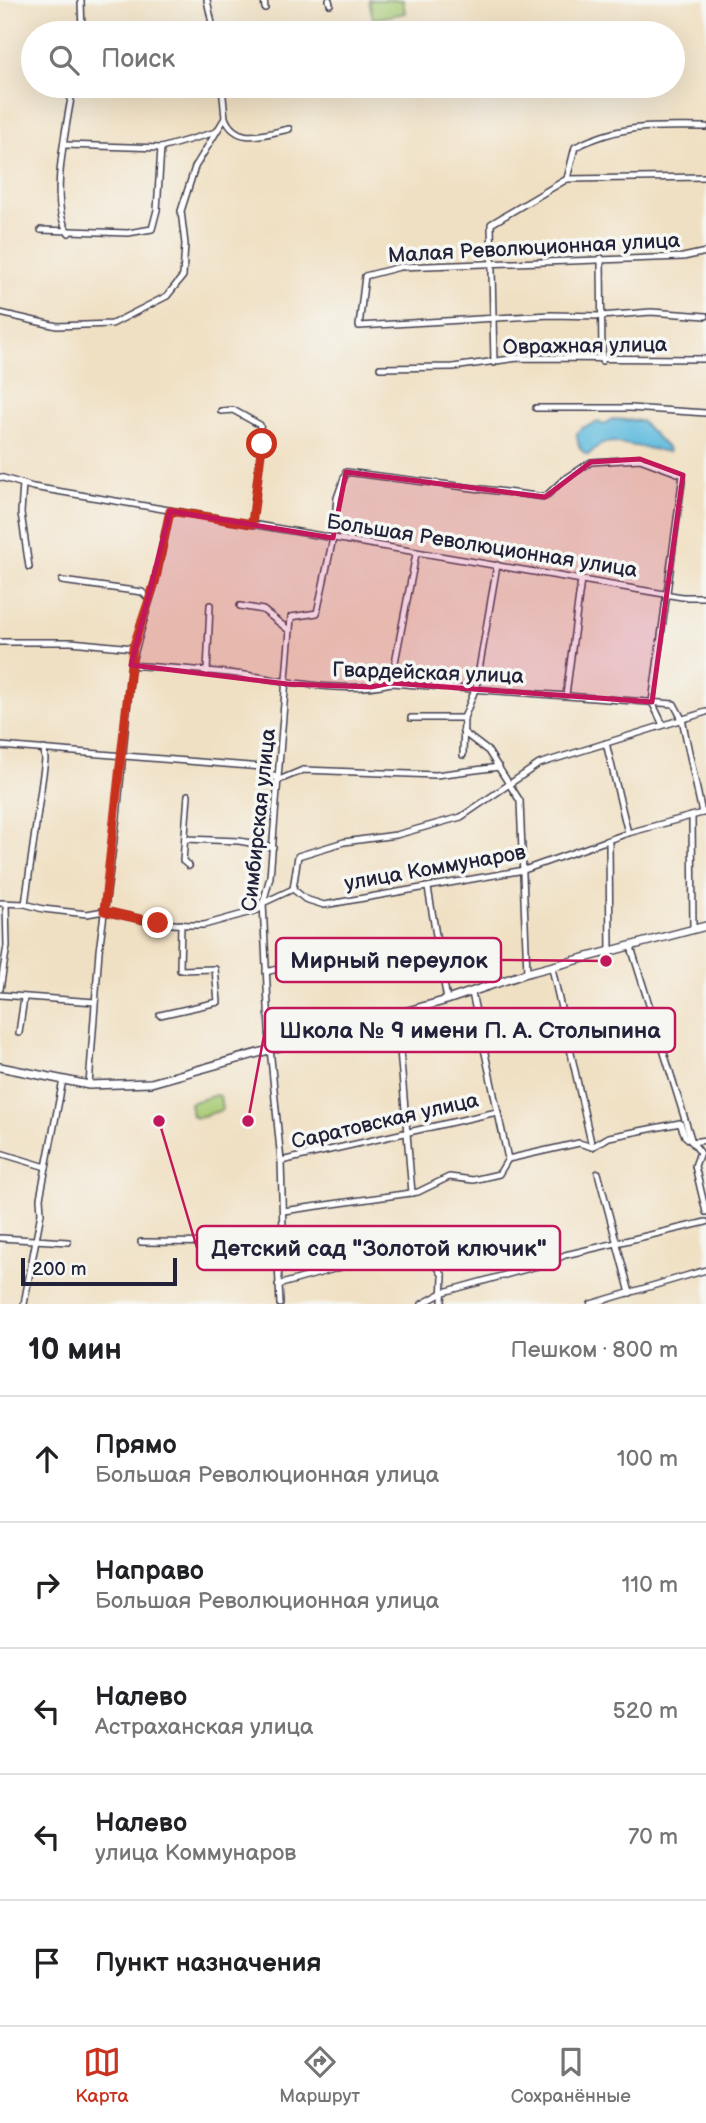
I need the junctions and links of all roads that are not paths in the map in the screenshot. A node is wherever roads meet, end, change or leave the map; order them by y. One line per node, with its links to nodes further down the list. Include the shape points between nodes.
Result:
1 (81, 0): 5 (street)
2 (207, 0): 6 (street)
3 (264, 0): 4 (street)
4 (265, 8)
5 (82, 21)
6 (211, 21)
7 (71, 98): 13 (street)
8 (223, 98): 9 (street)
9 (225, 118): 11 (street, via 239,136); 12 (street)
10 (706, 127): 16 (street, via 623,128 599,135 575,146)
11 (289, 129)
12 (216, 132): 14 (street); 22 (street, via 195,167 181,211 183,276 167,296 112,324 57,326)
13 (65, 145): 14 (street); 18 (street, via 60,216)
14 (161, 148): 18 (street, via 152,229)
15 (706, 177): 16 (street)
16 (567, 179): 21 (street, via 491,224)
17 (41, 230): 18 (street)
18 (69, 233)
19 (706, 252): 20 (street, Малая Революционная улица, via 683,257)
20 (601, 258): 21 (street, Малая Революционная улица); 23 (street)
21 (493, 264): 25 (street); 25 (street, Малая Революционная улица, via 400,267 365,276 359,326)
22 (0, 313)
23 (601, 316): 24 (street, via 651,312); 25 (street); 27 (street)
24 (706, 316)
25 (493, 317): 28 (street)
26 (706, 359): 27 (street, Овражная улица)
27 (602, 361): 28 (street, Овражная улица, via 518,358)
28 (494, 363): 29 (street, Овражная улица)
29 (380, 368)
30 (536, 408): 32 (street)
31 (221, 411): 36 (street, via 233,410 260,425)
32 (706, 413)
33 (0, 477): 34 (street, Большая Революционная улица)
34 (23, 484): 35 (street, Большая Революционная улица); 40 (street, via 21,513)
35 (170, 511): 36 (street, Большая Революционная улица); 45 (street)
36 (252, 524): 37 (street, Большая Революционная улица)
37 (333, 538): 38 (street, Большая Революционная улица); 43 (street, via 337,498 346,472 545,497 591,462 640,458 683,475); 48 (street, via 317,613 291,617)
38 (416, 554): 39 (street, Большая Революционная улица); 53 (street)
39 (497, 565): 41 (street, Большая Революционная улица); 55 (street)
40 (29, 567)
41 (581, 580): 43 (street, Большая Революционная улица); 56 (street)
42 (62, 581): 45 (street, via 142,592)
43 (665, 593): 44 (street, Большая Революционная улица); 57 (street)
44 (706, 597)
45 (149, 599): 50 (street)
46 (210, 605): 52 (street)
47 (240, 606): 48 (street, via 263,610)
48 (290, 631): 54 (street, Симбирская улица)
49 (0, 642): 50 (street)
50 (133, 648): 51 (street)
51 (131, 665): 52 (street, Гвардейская улица); 68 (street)
52 (206, 672): 54 (street, Гвардейская улица)
53 (391, 683): 54 (street, Гвардейская улица, via 371,687); 55 (street, Гвардейская улица)
54 (288, 684): 70 (street, Симбирская улица)
55 (476, 687): 56 (street, Гвардейская улица); 60 (street)
56 (566, 695): 57 (street, Гвардейская улица)
57 (652, 702): 61 (street, Гвардейская улица, via 674,704); 62 (street)
58 (706, 712): 61 (street)
59 (411, 718): 60 (street)
60 (464, 718): 63 (street)
61 (682, 719): 62 (street); 73 (street)
62 (663, 725): 64 (street)
63 (463, 732): 67 (street); 69 (street, via 488,751)
64 (607, 743): 71 (street, via 539,764); 75 (street)
65 (0, 746): 66 (street)
66 (44, 750): 68 (street); 85 (street)
67 (463, 755)
68 (122, 757): 70 (street, via 262,766); 86 (street)
69 (499, 767): 70 (street, via 436,775 303,770); 71 (street)
70 (279, 780): 78 (street, Симбирская улица)
71 (511, 783): 80 (street, via 520,801); 82 (street, улица Коммунаров, via 461,817 298,856)
72 (188, 795): 76 (street)
73 (704, 812): 74 (street, улица Коммунаров)
74 (692, 816): 75 (street, улица Коммунаров); 89 (street)
75 (628, 833): 77 (street, улица Коммунаров)
76 (185, 839): 78 (street, via 239,841); 79 (street, via 183,861)
77 (609, 843): 80 (street, улица Коммунаров); 92 (street)
78 (273, 848): 84 (street, Симбирская улица)
79 (189, 866)
80 (524, 870): 81 (street, улица Коммунаров); 95 (street)
81 (428, 888): 82 (street, улица Коммунаров, via 324,905); 100 (street)
82 (293, 889): 84 (street)
83 (3, 903): 85 (street); 96 (street, via 7,946)
84 (264, 903): 87 (street, via 258,910 204,925); 94 (street, Симбирская улица)
85 (25, 904): 86 (street, via 65,912)
86 (104, 911): 87 (street); 101 (street)
87 (181, 924): 103 (street, via 180,970 215,969 218,1002)
88 (706, 926): 89 (main road)
89 (694, 930): 91 (main road)
90 (406, 941): 94 (street)
91 (631, 947): 92 (main road); 112 (street)
92 (610, 953): 93 (main road)
93 (552, 968): 95 (main road); 113 (street)
94 (266, 972): 105 (street, Симбирская улица)
95 (527, 973): 97 (main road)
96 (0, 989)
97 (472, 993): 100 (main road); 109 (street)
98 (0, 995): 99 (street)
99 (23, 998): 101 (street, via 53,996); 104 (street)
100 (447, 1000): 102 (main road)
101 (95, 1002): 108 (street)
102 (397, 1014): 105 (main road); 110 (street)
103 (160, 1015)
104 (19, 1033)
105 (270, 1048): 108 (main road, via 151,1083); 116 (street, Симбирская улица)
106 (0, 1067): 107 (main road)
107 (64, 1080): 108 (main road); 117 (street)
108 (89, 1084)
109 (497, 1112): 110 (street, Саратовская улица); 115 (street)
110 (409, 1132): 116 (street, Саратовская улица); 119 (street)
111 (706, 1140): 112 (street)
112 (692, 1142): 113 (street, via 680,1123 609,1137); 121 (street, via 700,1152 695,1166)
113 (592, 1147): 115 (street, via 579,1143)
114 (0, 1153): 117 (street)
115 (508, 1158): 119 (street, via 499,1174 473,1180 449,1177)
116 (281, 1161): 120 (street, Симбирская улица)
117 (46, 1167): 125 (street)
118 (598, 1173): 124 (street)
119 (412, 1194): 120 (street)
120 (283, 1211): 128 (street, Симбирская улица, via 283,1231)
121 (706, 1212)
122 (706, 1222): 124 (street)
123 (0, 1238): 125 (street)
124 (615, 1241): 134 (street); 135 (street)
125 (35, 1242): 126 (street); 136 (street)
126 (68, 1242)
127 (141, 1242): 128 (street)
128 (277, 1243): 133 (street, Симбирская улица)
129 (520, 1247): 130 (street, via 463,1252)
130 (435, 1263): 133 (street, via 355,1263); 134 (street, via 443,1276)
131 (705, 1270): 132 (street); 135 (street)
132 (706, 1278)
133 (278, 1285): 137 (street, Симбирская улица)
134 (444, 1292): 138 (street); 139 (street)
135 (630, 1293): 140 (street)
136 (24, 1304)
137 (280, 1304)
138 (422, 1304)
139 (442, 1304)
140 (591, 1304)

